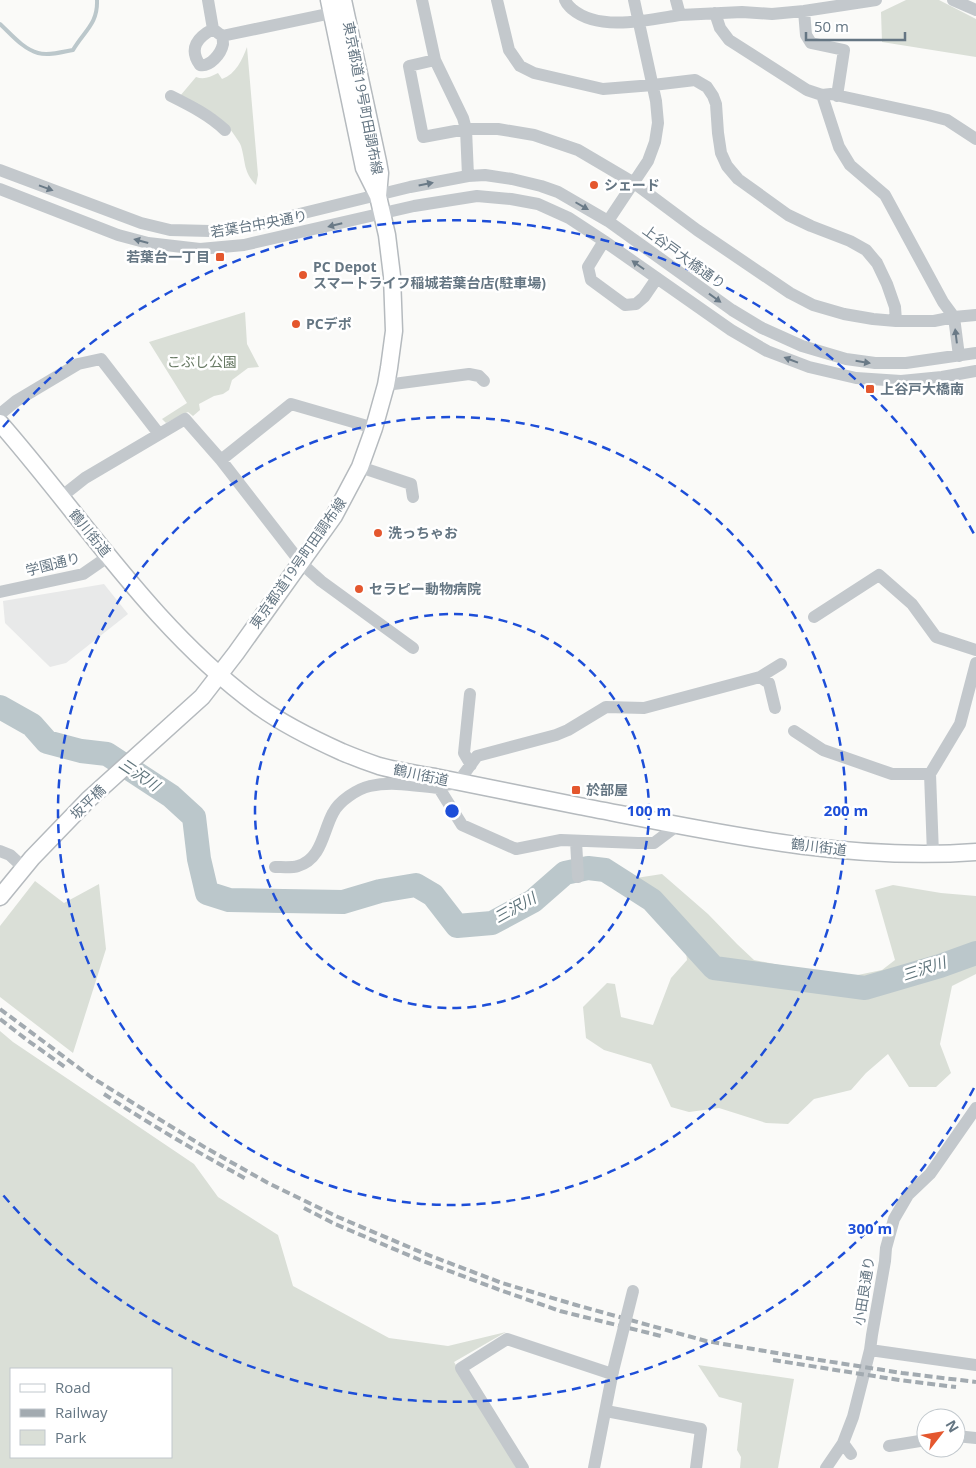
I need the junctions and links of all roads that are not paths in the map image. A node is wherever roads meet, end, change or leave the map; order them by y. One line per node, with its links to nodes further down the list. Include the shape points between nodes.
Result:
1 (208, 0): 10 (street, via 218,32)
2 (343, 0): 28 (main road, 東京都道19号町田調布線, via 380,173)
3 (422, 0): 16 (street)
4 (497, 0): 17 (street, via 509,50 520,66 534,73 603,89)
5 (565, 0): 15 (street, via 586,18 604,22)
6 (634, 0): 15 (street)
7 (676, 0): 14 (street)
8 (876, 0): 12 (street)
9 (953, 0): 11 (street)
10 (330, 7): 28 (main road, 東京都道19号町田調布線, via 364,168)
11 (976, 10)
12 (804, 12): 13 (street); 20 (street, via 806,35 811,43 844,50)
13 (715, 13): 14 (street); 18 (street, via 729,40 807,90)
14 (680, 15): 15 (street)
15 (638, 21): 17 (street)
16 (434, 60): 21 (street); 21 (street, via 409,66 423,137)
17 (653, 85): 26 (street, via 658,123 655,142); 35 (street, via 695,80 707,88 716,104 721,153 727,166 738,179 788,215 866,250 877,263 887,284)
18 (822, 95): 20 (street); 34 (street, via 839,147 850,165 884,195)
19 (171, 96): 22 (street, via 200,110)
20 (837, 96): 23 (street, via 948,120)
21 (466, 128): 25 (street); 26 (street, via 534,135 578,150)
22 (225, 130)
23 (976, 139)
24 (0, 170): 28 (street, 若葉台中央通り, one-way to 28, via 141,223 170,230 242,228)
25 (468, 176): 28 (street, 上谷戸大橋通り, one-way to 25); 30 (street, 上谷戸大橋通り, one-way to 30, via 512,179 541,186 558,192)
26 (634, 183): 30 (street); 35 (street, via 697,230 813,305 844,314)
27 (0, 190): 29 (street, 若葉台中央通り, one-way to 27, via 244,245 200,249 118,235)
28 (378, 196): 29 (main road, 東京都道19号町田調布線)
29 (382, 213): 31 (street, via 477,196 511,199 538,204 569,218); 40 (main road, 東京都道19号町田調布線, via 392,276 394,331)
30 (608, 221): 37 (street, 上谷戸大橋通り, one-way to 37, via 732,310 802,346 846,359 875,363 906,363)
31 (604, 241): 32 (street, one-way to 31); 32 (street, via 588,267 591,280 625,305 636,304)
32 (657, 278): 38 (street, one-way to 32, via 901,381 856,378 809,366 767,350 738,334)
33 (976, 315): 34 (street)
34 (954, 317): 35 (street, via 934,321); 37 (street, one-way to 34)
35 (896, 321)
36 (976, 353): 37 (street, 上谷戸大橋通り)
37 (958, 356)
38 (976, 371)
39 (484, 381): 40 (street, via 469,374)
40 (386, 385): 43 (main road, 東京都道19号町田調布線)
41 (0, 414): 44 (street, via 78,364 100,360)
42 (0, 423): 47 (main road, 鶴川街道)
43 (374, 428): 45 (street, via 291,404); 46 (main road, 東京都道19号町田調布線)
44 (159, 434): 45 (street, via 185,419); 47 (street, via 85,478)
45 (220, 460): 50 (street)
46 (360, 467): 48 (street, via 411,484); 50 (main road, 東京都道19号町田調布線, via 334,516)
47 (61, 497): 49 (main road, 鶴川街道)
48 (413, 497)
49 (109, 556): 51 (street, 学園通り, via 83,574); 57 (main road, 鶴川街道, via 170,629)
50 (301, 563): 53 (street); 57 (main road, 東京都道19号町田調布線)
51 (0, 592)
52 (814, 617): 54 (street, via 879,575 912,604 936,637)
53 (413, 648)
54 (976, 650)
55 (976, 663): 64 (street, via 960,724)
56 (781, 664): 58 (street)
57 (219, 676): 62 (main road, 東京都道19号町田調布線, via 193,706); 65 (main road, 鶴川街道, via 261,709 317,741 378,766)
58 (760, 677): 60 (street, via 769,683); 63 (street, via 644,708 606,707 568,730 477,756)
59 (470, 694): 63 (street, via 464,753)
60 (775, 708)
61 (794, 731): 64 (street, via 823,750 892,774)
62 (146, 748): 72 (main road, 坂平橋, via 88,800)
63 (470, 765): 65 (street)
64 (930, 774): 71 (street)
65 (460, 783): 66 (street); 67 (main road, 鶴川街道)
66 (439, 788): 68 (street, via 462,825 516,850 561,840); 73 (street, via 390,783 368,786 355,792 334,811 320,847 312,858 298,866)
67 (678, 825): 68 (street, via 654,843); 71 (main road, 鶴川街道, via 844,851)
68 (576, 841): 74 (street)
69 (0, 851): 72 (street)
70 (976, 852): 71 (main road, 鶴川街道)
71 (933, 854)
72 (28, 863): 75 (main road)
73 (275, 867)
74 (578, 877)
75 (0, 897)
76 (976, 1108): 78 (street, 小田良通り, via 894,1219 886,1248)
77 (633, 1291): 80 (street, bridge)
78 (870, 1350): 79 (street); 83 (street, 小田良通り)
79 (976, 1365)
80 (613, 1373): 81 (street); 86 (street, via 507,1339 460,1368)
81 (606, 1412): 87 (street); 88 (street, via 701,1429)
82 (916, 1442): 84 (street)
83 (843, 1443): 85 (street); 89 (street, 小田良通り)
84 (889, 1446)
85 (851, 1454)
86 (523, 1468)
87 (594, 1468)
88 (696, 1468)
89 (826, 1468)

